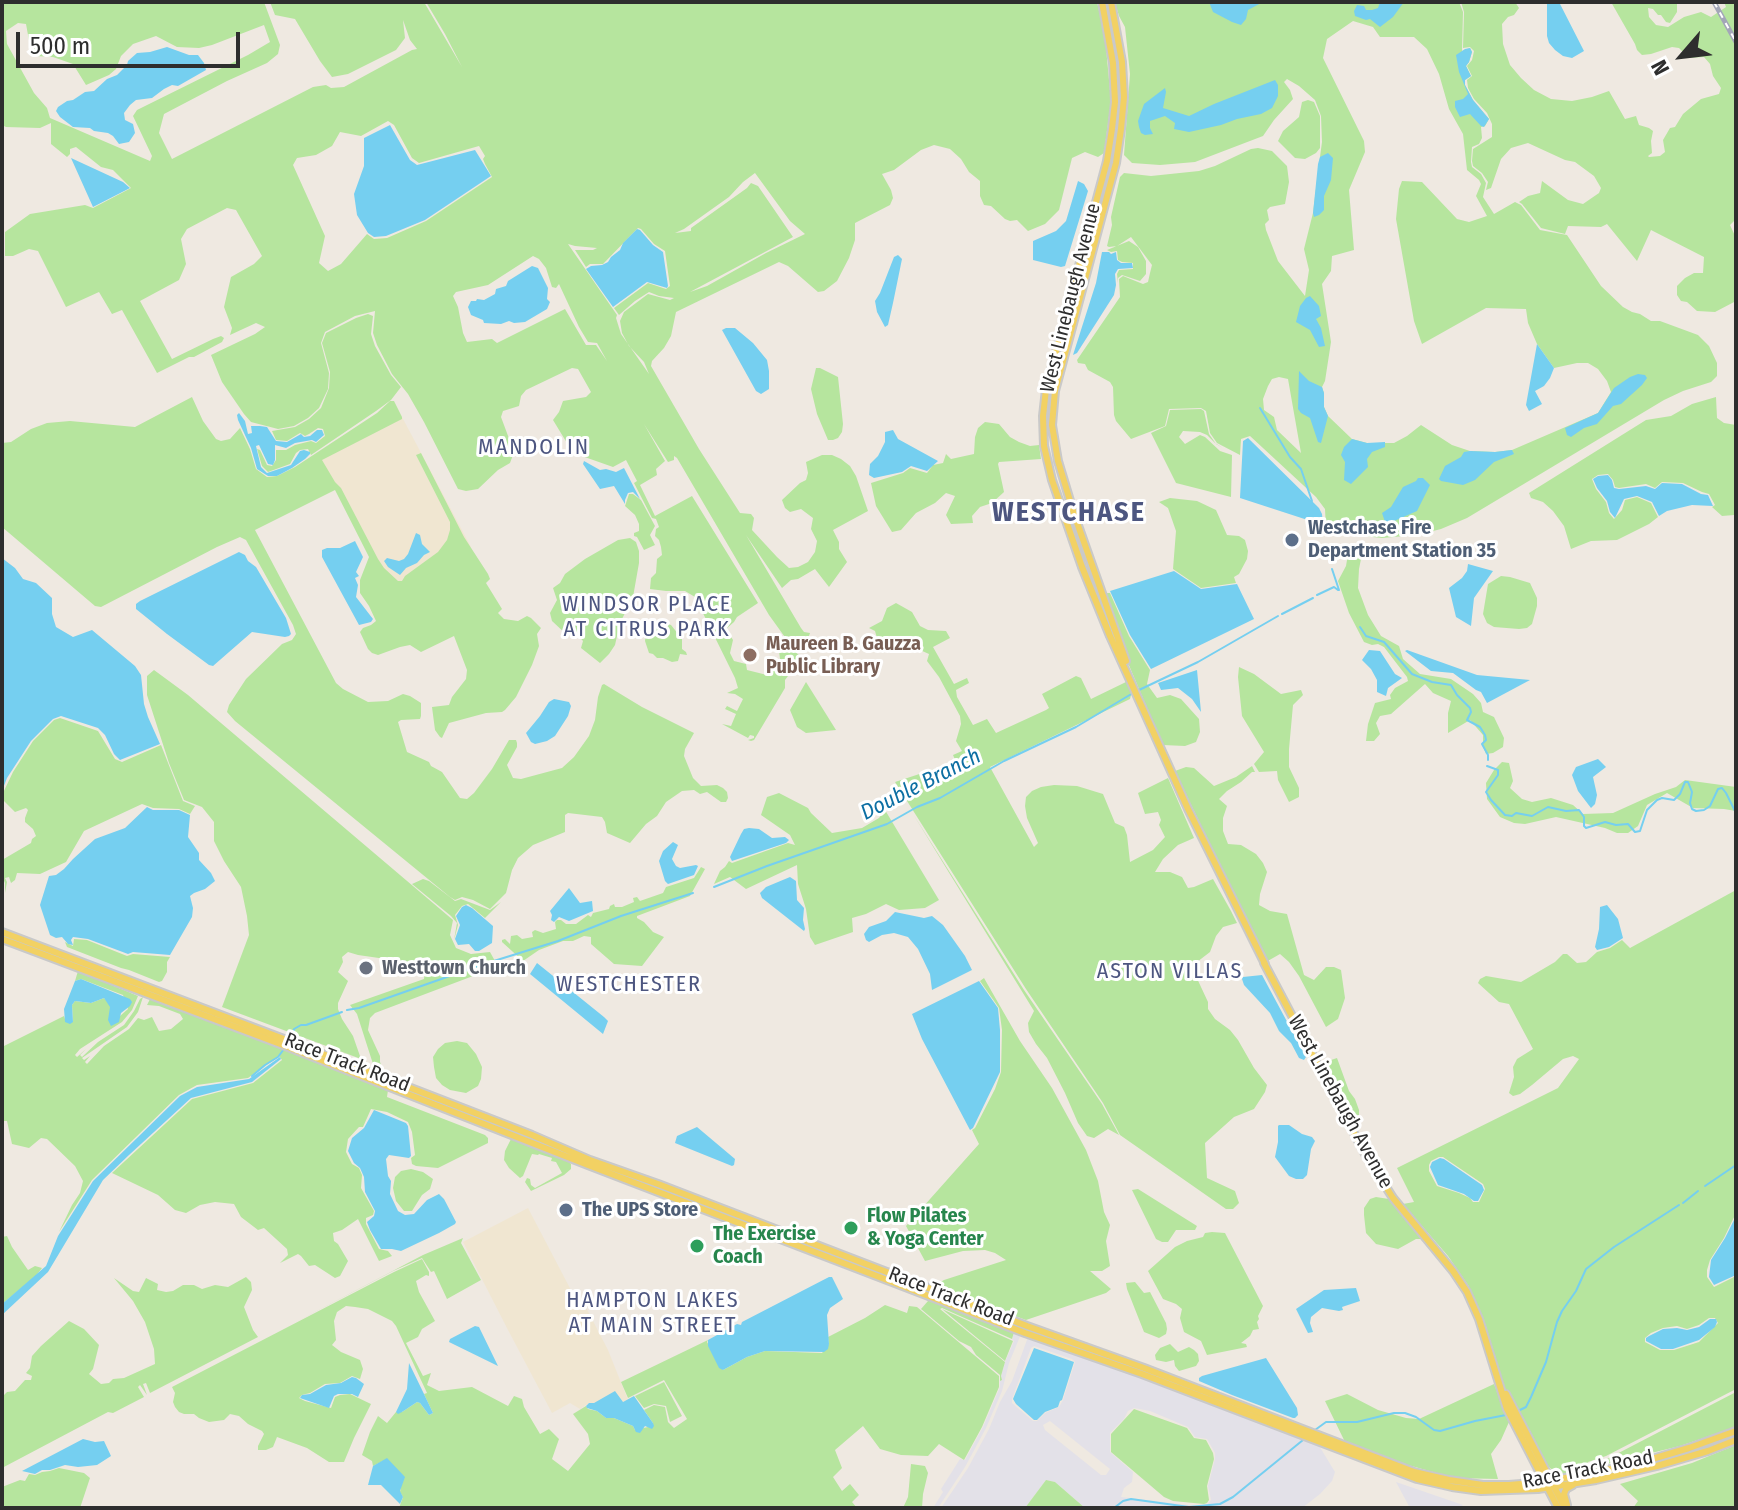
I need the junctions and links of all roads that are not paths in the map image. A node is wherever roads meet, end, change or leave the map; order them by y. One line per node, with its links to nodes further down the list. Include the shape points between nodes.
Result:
1 (1102, 2): 3 (main road, West Linebaugh Avenue, via 1113,63 1112,129 1046,389 1043,425 1052,480 1082,567)
2 (1111, 2): 3 (main road, West Linebaugh Avenue, via 1122,62 1119,142 1053,401 1052,425 1061,474)
3 (1102, 604): 7 (main road, West Linebaugh Avenue, via 1191,820)
4 (2, 932): 6 (main road, Race Track Road)
5 (2, 939): 6 (main road, Race Track Road)
6 (263, 1034): 9 (main road, Race Track Road)
7 (1314, 1058): 8 (main road); 13 (main road, West Linebaugh Avenue)
8 (1313, 1067)
9 (364, 1074): 10 (main road, Race Track Road); 11 (main road, Race Track Road)
10 (503, 1124): 11 (main road); 12 (main road, Race Track Road)
11 (508, 1134): 12 (main road); 15 (main road, Race Track Road)
12 (532, 1135): 15 (main road, Race Track Road)
13 (1391, 1193): 14 (main road, West Linebaugh Avenue); 14 (main road)
14 (1441, 1258): 16 (main road, via 1473,1305); 18 (main road, via 1473,1298)
15 (875, 1271): 24 (main road, Race Track Road, via 1414,1472 1474,1484); 25 (main road, Race Track Road, via 1405,1475 1475,1490)
16 (1506, 1405): 18 (main road); 18 (main road)
17 (1736, 1431): 20 (main road, Race Track Road)
18 (1524, 1436): 21 (main road); 24 (main road, via 1533,1468); 25 (main road)
19 (1736, 1440): 22 (main road, Race Track Road, via 1676,1460)
20 (1672, 1453): 22 (main road, Race Track Road); 22 (main road)
21 (1538, 1457): 22 (main road, via 1559,1475); 25 (main road)
22 (1627, 1466): 23 (main road, Race Track Road); 25 (main road, Race Track Road)
23 (1581, 1483): 25 (main road, Race Track Road); 27 (main road, via 1565,1490)
24 (1524, 1484): 25 (main road, Race Track Road)
25 (1548, 1484): 26 (main road); 27 (main road)
26 (1558, 1508)
27 (1567, 1508)

